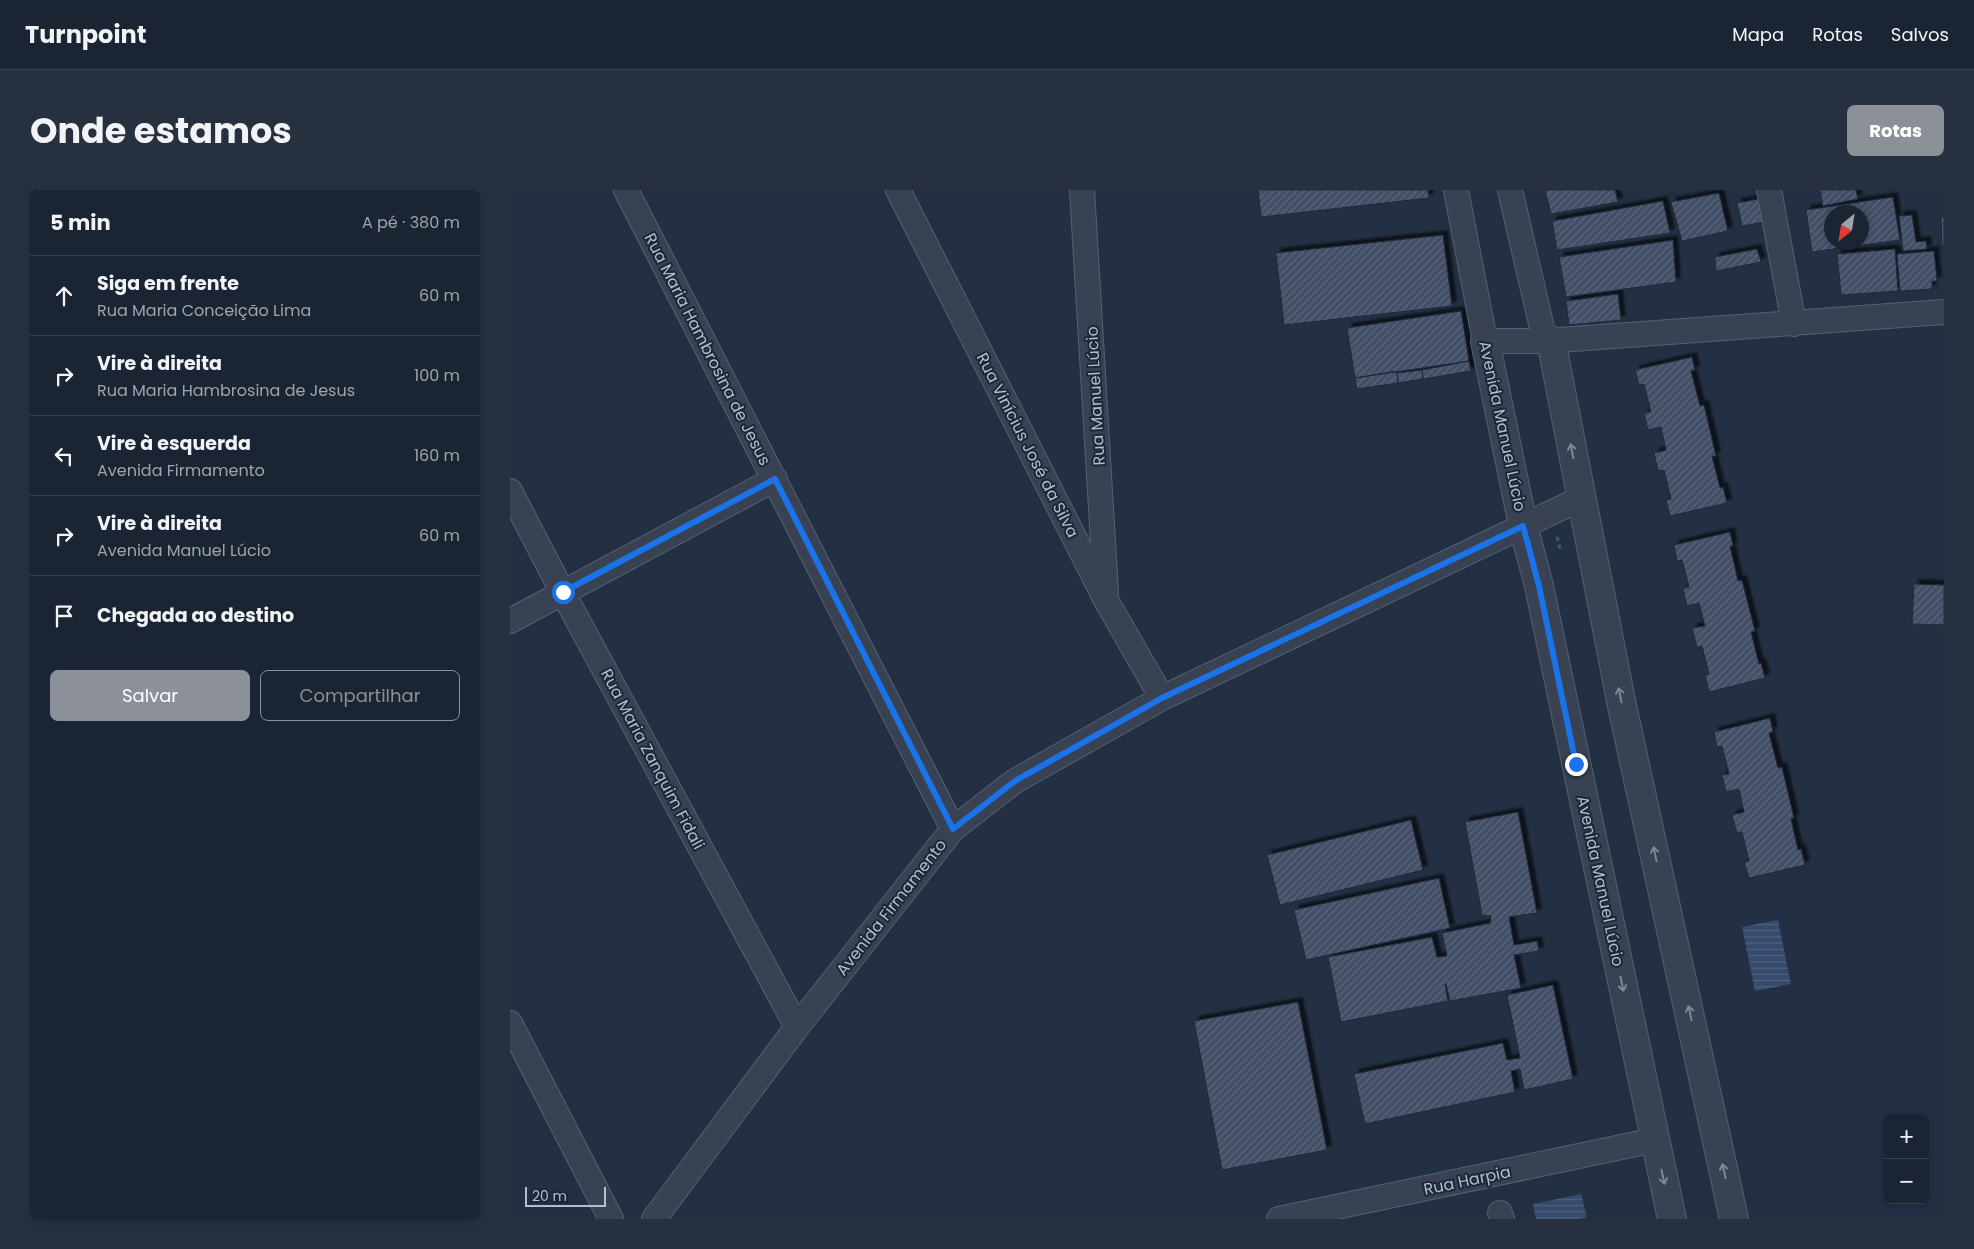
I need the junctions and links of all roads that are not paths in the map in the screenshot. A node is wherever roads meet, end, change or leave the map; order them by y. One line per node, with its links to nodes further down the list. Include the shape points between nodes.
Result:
1 (626, 190): 11 (street, Rua Maria Hambrosina de Jesus)
2 (898, 190): 16 (street, Rua Vinícius José da Silva)
3 (1082, 190): 16 (street, Rua Manuel Lúcio)
4 (1456, 190): 9 (street, Avenida Manuel Lúcio)
5 (1510, 190): 10 (street)
6 (1768, 190): 8 (street)
7 (1944, 312): 8 (street)
8 (1794, 324): 10 (street)
9 (1485, 341): 10 (street); 14 (street, Avenida Manuel Lúcio)
10 (1548, 341): 13 (street, one-way to 10)
11 (775, 479): 15 (street); 19 (street, Rua Maria Hambrosina de Jesus)
12 (510, 491): 15 (street, Rua Maria Zanquim Fidali)
13 (1582, 498): 14 (street, Avenida Firmamento); 27 (street, one-way to 13, via 1621,701)
14 (1523, 526): 18 (street, Avenida Firmamento); 22 (street, Avenida Manuel Lúcio, one-way to 22, via 1539,586)
15 (563, 592): 17 (street); 21 (street, Rua Maria Zanquim Fidali)
16 (1107, 602): 18 (street, Rua Vinícius José da Silva)
17 (510, 621)
18 (1162, 698): 19 (street, Avenida Firmamento, via 1015,781)
19 (953, 829): 21 (street, Avenida Firmamento)
20 (510, 1023): 23 (street)
21 (797, 1027): 24 (street, Avenida Firmamento)
22 (1655, 1140): 25 (street, Rua Harpia); 26 (street, Avenida Manuel Lúcio, one-way to 26)
23 (611, 1219)
24 (654, 1219)
25 (1279, 1219)
26 (1672, 1219)
27 (1734, 1219)

